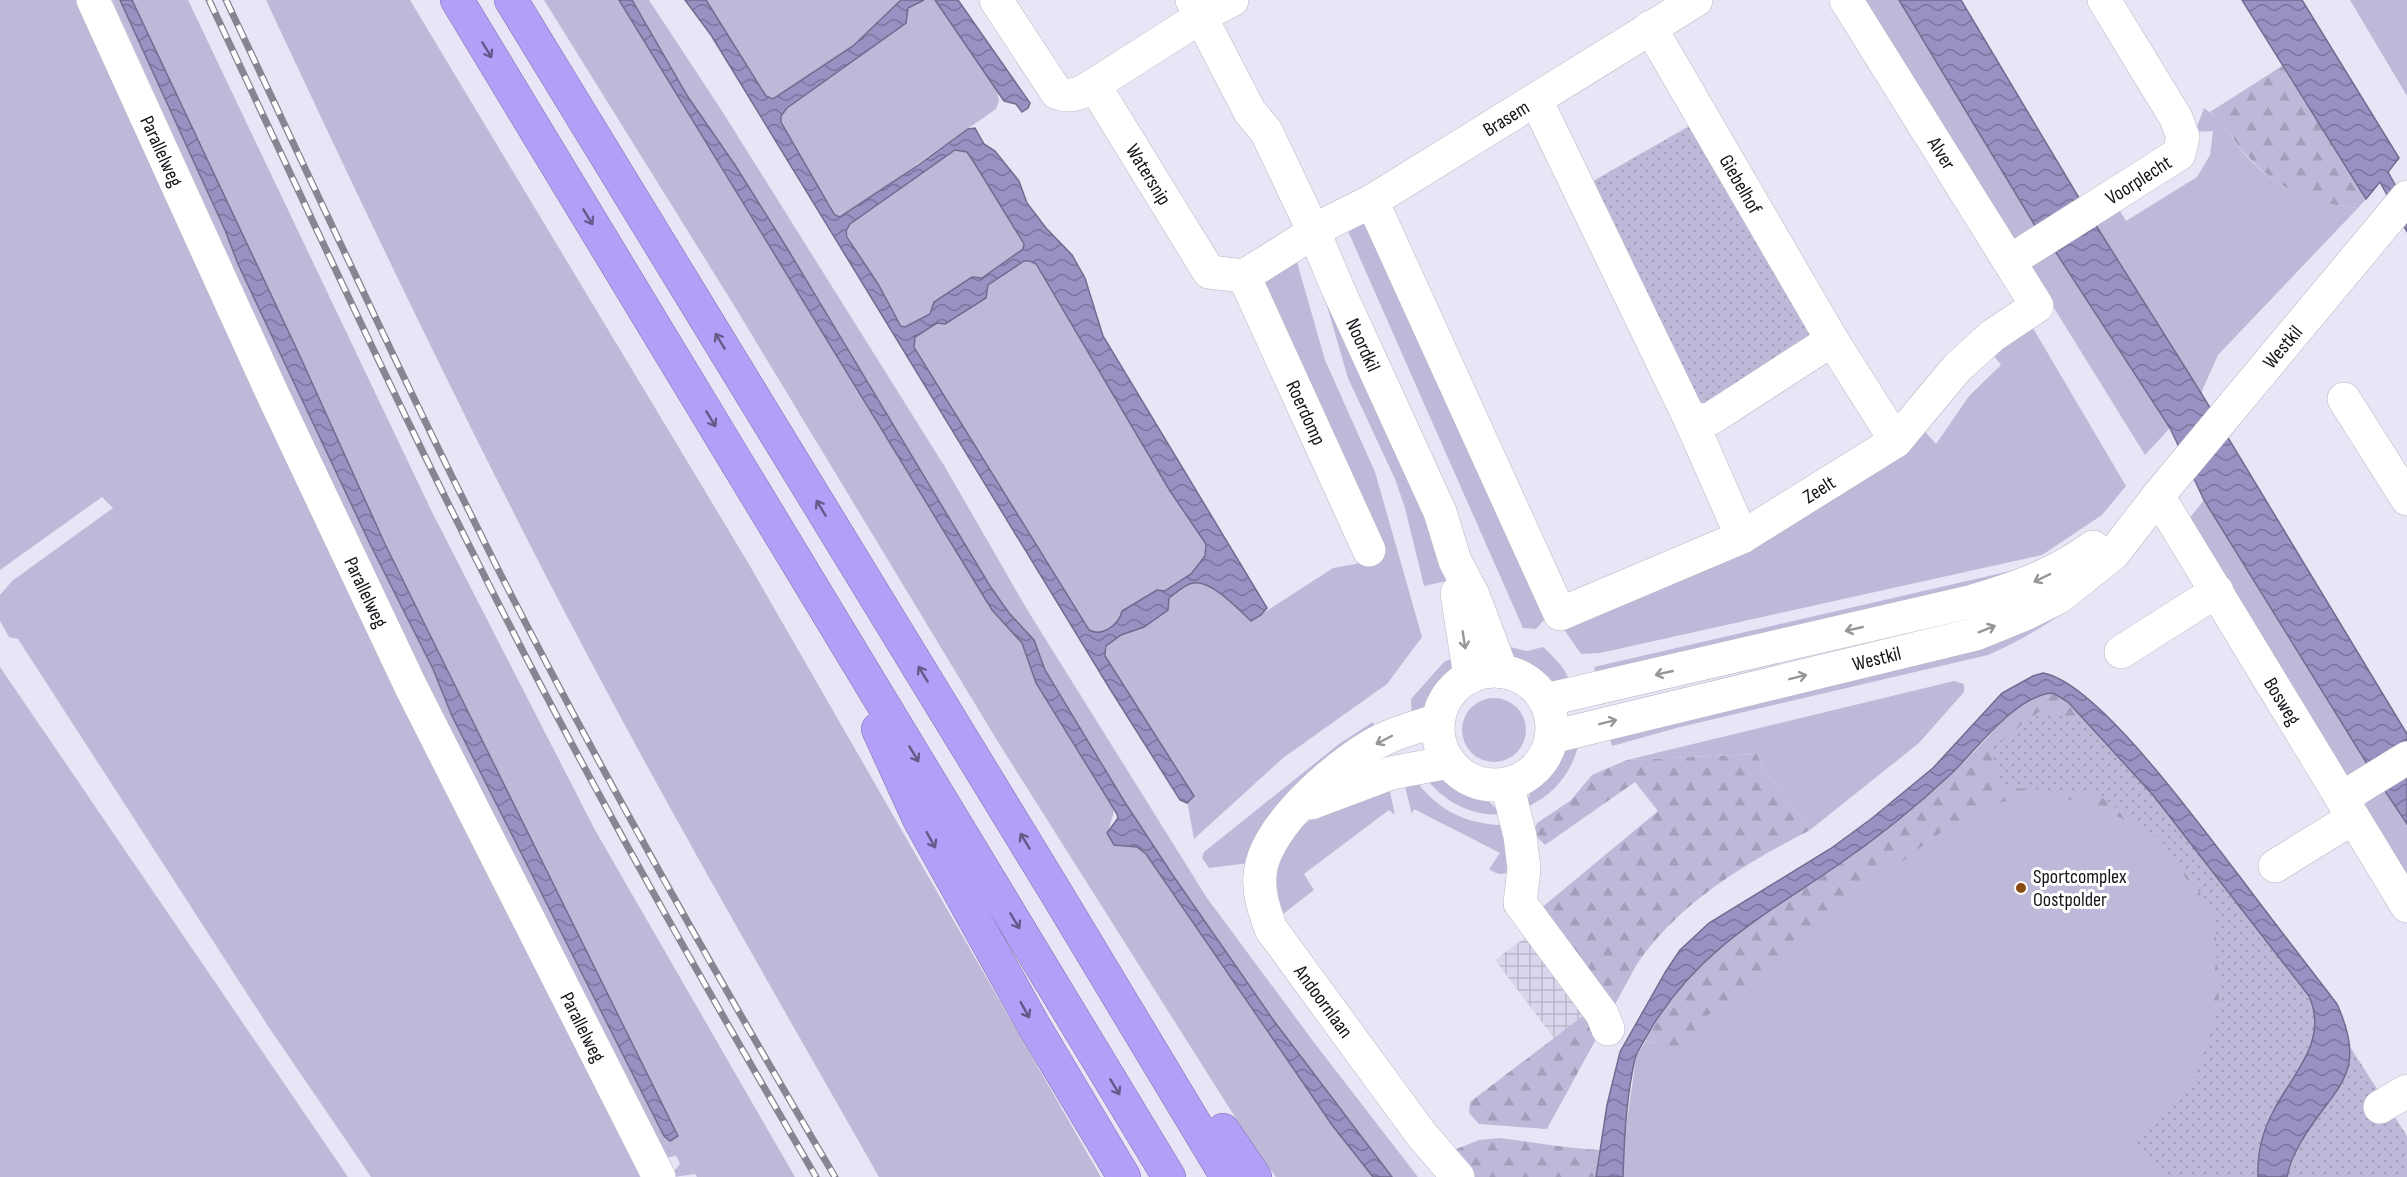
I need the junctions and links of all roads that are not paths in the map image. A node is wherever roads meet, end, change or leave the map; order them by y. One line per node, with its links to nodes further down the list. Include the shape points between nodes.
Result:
1 (93, 0): 44 (street, Parallelweg, via 411,687)
2 (457, 0): 27 (highway, one-way to 27)
3 (512, 0): 41 (highway, one-way to 3)
4 (996, 0): 10 (street, via 1057,93 1078,95)
5 (1696, 0): 9 (street, Brasem)
6 (1846, 0): 15 (street, Alver)
7 (2104, 0): 15 (street, Voorplecht, via 2176,118 2183,137 2179,154)
8 (1211, 5): 10 (street); 14 (street, Noordkil, via 1263,111 1266,131)
9 (1650, 27): 11 (street, Brasem); 18 (street, Giebelhof)
10 (1094, 85): 16 (street, Watersnip, via 1209,272)
11 (1536, 100): 13 (street, Brasem); 20 (street)
12 (2407, 197): 22 (street, Westkil)
13 (1372, 201): 14 (street, Brasem); 24 (street, Zeelt, via 1560,614)
14 (1314, 232): 16 (street); 26 (street, Noordkil, via 1440,512)
15 (2010, 261): 17 (street, Alver)
16 (1244, 276): 25 (street, Roerdomp)
17 (2037, 306): 21 (street, Zeelt, via 1992,336 1957,368)
18 (1832, 340): 20 (street, via 1710,419); 21 (street, Giebelhof)
19 (2344, 399): 23 (street)
20 (1691, 421): 24 (street)
21 (1896, 441): 24 (street, Zeelt)
22 (2166, 486): 28 (street, Bosweg); 32 (street, Westkil, one-way to 32, via 2074,560 2032,583); 34 (street, Westkil, one-way to 22, via 1976,634 2025,614 2059,597 2114,553)
23 (2407, 499)
24 (1742, 537)
25 (1369, 550)
26 (1455, 561): 30 (street, Noordkil, via 1473,595); 31 (street, Noordkil, one-way to 31, via 1457,600)
27 (808, 578): 45 (highway, one-way to 45, via 919,819 1034,1026); 46 (highway, one-way to 46)
28 (2217, 591): 29 (street); 38 (street, Bosweg)
29 (2121, 652)
30 (1502, 672): 31 (street); 32 (street, via 1527,681)
31 (1470, 677): 33 (street, via 1452,690)
32 (1545, 700): 34 (street)
33 (1439, 720): 36 (street, via 1440,742); 39 (street, Andoornlaan, one-way to 39, via 1384,739 1322,782)
34 (1552, 737): 37 (street, via 1541,763 1520,780)
35 (2407, 758): 38 (street, via 2373,779)
36 (1449, 762): 37 (street, via 1475,782); 39 (street, Andoornlaan, via 1391,773)
37 (1507, 784): 43 (street, via 1524,869 1520,903 1602,1014)
38 (2348, 808): 40 (street); 42 (street, Bosweg)
39 (1296, 810): 49 (street, Andoornlaan, via 1268,847 1260,874 1263,907 1271,929 1421,1134)
40 (2275, 866)
41 (1055, 891): 47 (highway); 48 (highway, via 1109,951)
42 (2407, 906)
43 (1608, 1029)
44 (659, 1177)
45 (1124, 1177)
46 (1169, 1177)
47 (1227, 1177)
48 (1255, 1177)
49 (1458, 1177)

